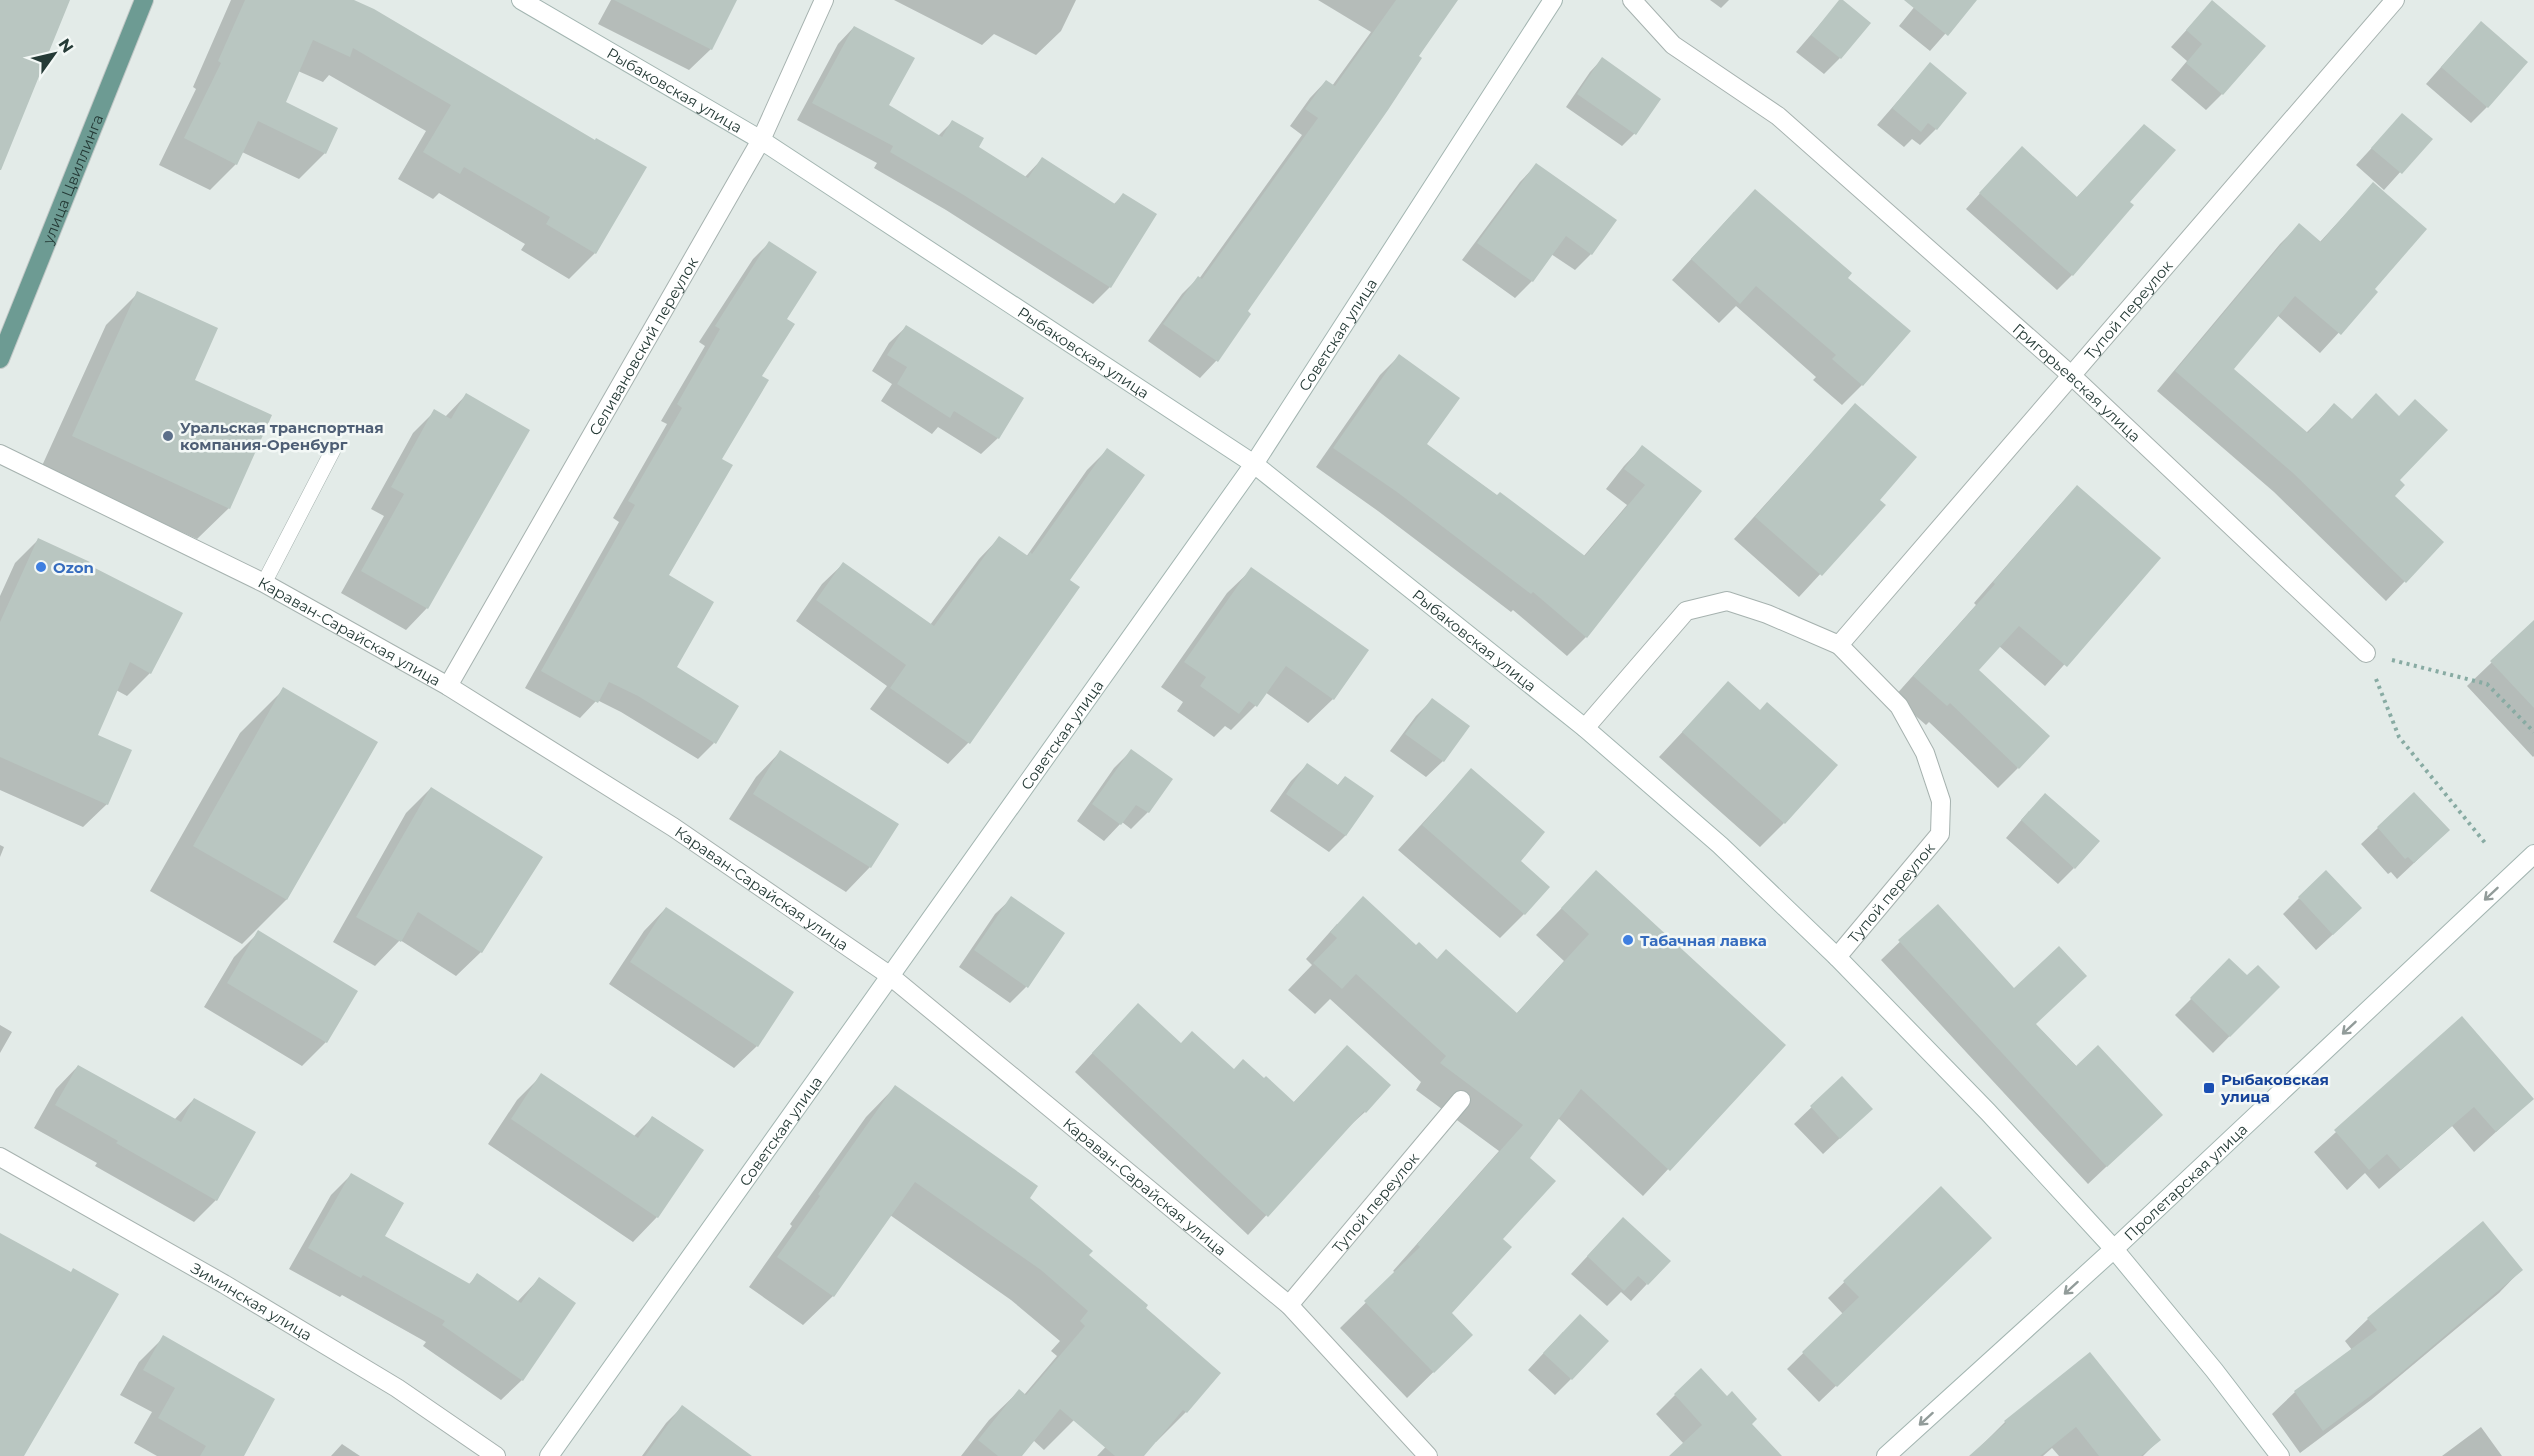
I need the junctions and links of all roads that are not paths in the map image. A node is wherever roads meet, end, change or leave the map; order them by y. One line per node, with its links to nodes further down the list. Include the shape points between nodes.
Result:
1 (144, 0): 8 (main road, улица Цвиллинга)
2 (521, 0): 7 (street, Рыбаковская улица)
3 (824, 0): 7 (street, Селивановский переулок)
4 (1553, 0): 12 (street, Советская улица)
5 (1632, 0): 9 (street, Григорьевская улица, via 1673,45 1778,116)
6 (2395, 0): 9 (street, Тупой переулок)
7 (760, 140): 12 (street, Рыбаковская улица); 16 (street, Селивановский переулок)
8 (0, 359)
9 (2072, 376): 14 (street, Тупой переулок); 15 (street, Григорьевская улица)
10 (333, 450): 13 (lane)
11 (0, 454): 13 (street, Караван-Сарайская улица)
12 (1254, 464): 17 (street, Рыбаковская улица); 20 (street, Советская улица)
13 (264, 583): 16 (street, Караван-Сарайская улица)
14 (1839, 645): 17 (street, Тупой переулок, via 1727,601 1686,611); 19 (street, Тупой переулок, via 1899,706 1925,753 1941,801 1940,834)
15 (2366, 653)
16 (448, 686): 20 (street, Караван-Сарайская улица, via 673,827)
17 (1585, 728): 19 (street, Рыбаковская улица, via 1720,845)
18 (2534, 854): 23 (street, Пролетарская улица, one-way to 23)
19 (1837, 957): 23 (street, Рыбаковская улица)
20 (889, 975): 24 (street, Караван-Сарайская улица); 26 (street, Советская улица)
21 (1461, 1100): 24 (street, Тупой переулок)
22 (0, 1157): 25 (street, Зиминская улица, via 367,1370)
23 (2114, 1249): 28 (street, Пролетарская улица, one-way to 28); 29 (street, Рыбаковская улица)
24 (1288, 1305): 27 (street, Караван-Сарайская улица)
25 (496, 1456)
26 (549, 1456)
27 (1428, 1456)
28 (1886, 1456)
29 (2280, 1456)

